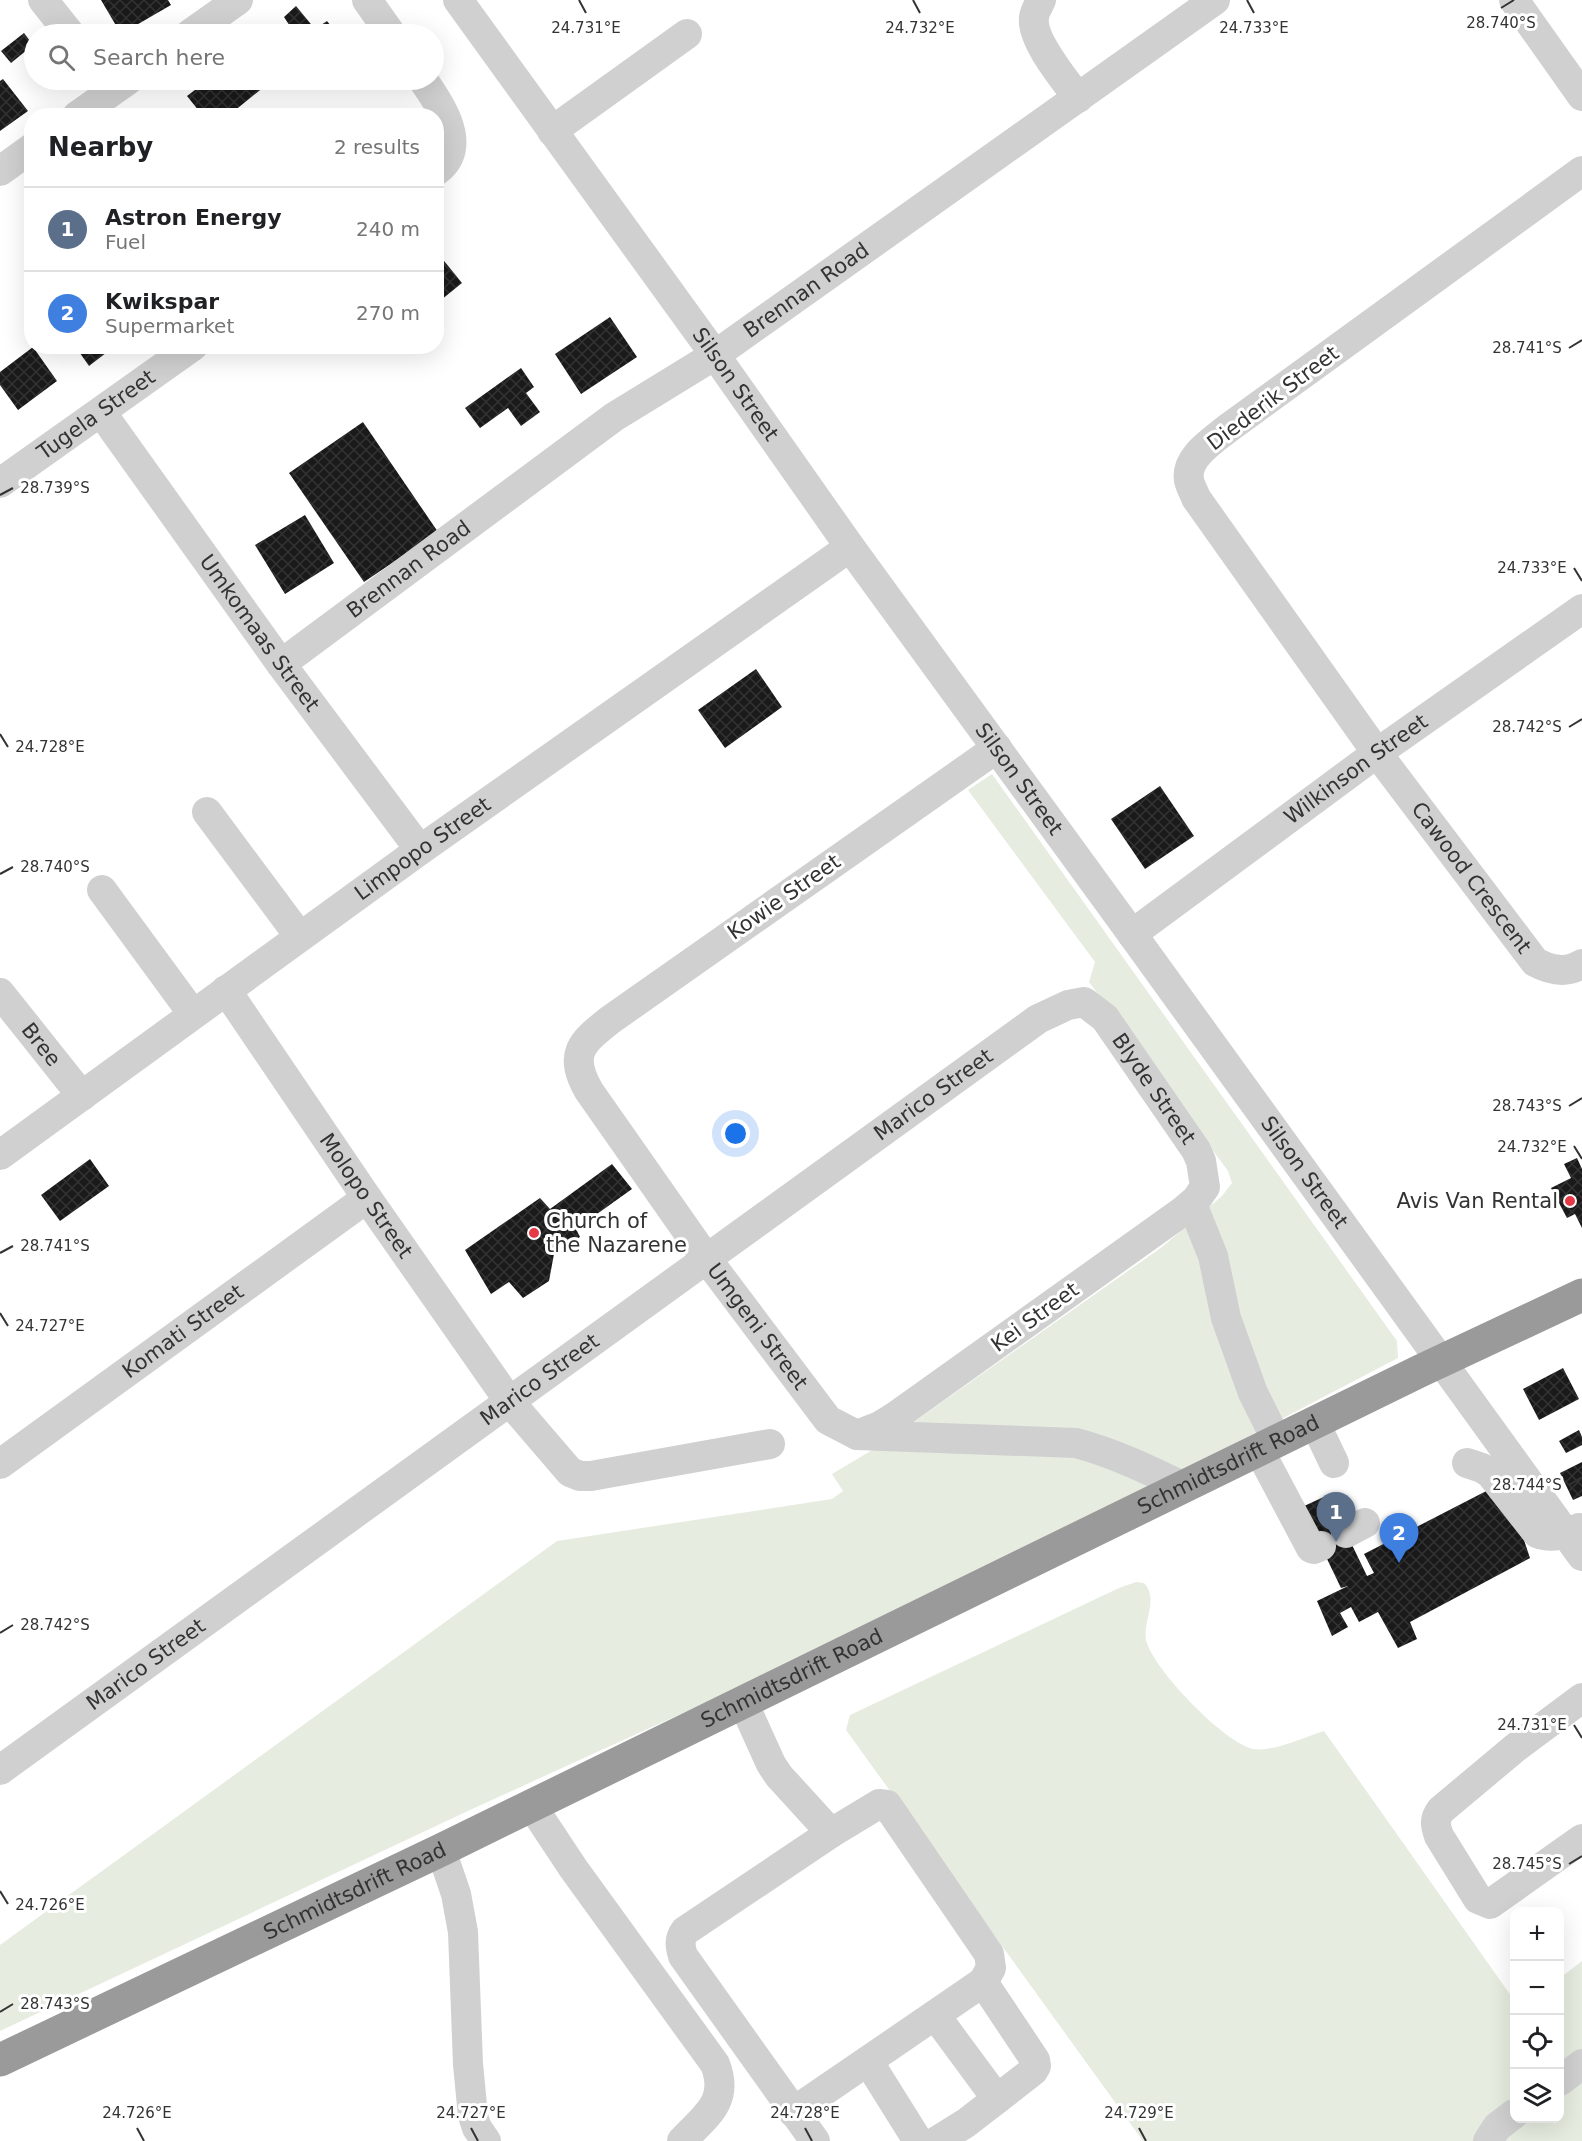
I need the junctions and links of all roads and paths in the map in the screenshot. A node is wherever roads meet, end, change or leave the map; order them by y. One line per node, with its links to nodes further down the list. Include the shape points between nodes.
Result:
1 (43, 0): 8 (street)
2 (238, 0): 9 (street)
3 (367, 0): 10 (street)
4 (458, 0): 19 (street, Silson Street)
5 (1041, 0): 15 (street, via 1034,17 1035,28)
6 (1215, 0): 15 (street, Brennan Road)
7 (1514, 0): 14 (street)
8 (62, 24)
9 (204, 24)
10 (384, 24)
11 (687, 34): 19 (street)
12 (108, 90): 16 (street)
13 (430, 90): 17 (street)
14 (1582, 96)
15 (1078, 98): 25 (street, Brennan Road)
16 (86, 108)
17 (442, 108)
18 (444, 113): 21 (street, via 452,152)
19 (552, 131): 25 (street, Silson Street)
20 (24, 154): 22 (street)
21 (444, 164)
22 (0, 171)
23 (1582, 171): 32 (street, Diederik Street, via 1227,429 1190,464 1189,482 1196,498)
24 (182, 354): 26 (street, Tugela Street)
25 (715, 355): 28 (street, Silson Street); 30 (street, Brennan Road, via 614,417)
26 (101, 412): 27 (street, Tugela Street); 30 (street, Umkomaas Street)
27 (0, 483)
28 (850, 547): 31 (street, Silson Street); 34 (street, Limpopo Street)
29 (1582, 609): 32 (street, Wilkinson Street)
30 (281, 663): 34 (street, Umkomaas Street)
31 (997, 748): 36 (street, Silson Street); 43 (street, Kowie Street, via 610,1020 587,1038)
32 (1377, 753): 36 (street, Wilkinson Street); 38 (street, Cawood Crescent, via 1535,962 1556,971)
33 (207, 812): 37 (street)
34 (420, 850): 37 (street, Limpopo Street)
35 (102, 890): 42 (street)
36 (1132, 934): 50 (street, Silson Street)
37 (300, 937): 39 (street, Limpopo Street)
38 (1582, 964)
39 (226, 990): 42 (street, Limpopo Street); 47 (street, Molopo Street)
40 (0, 993): 44 (street, Bree)
41 (1084, 1002): 46 (street, Blyde Street, via 1105,1018 1196,1150 1201,1161); 48 (street, Marico Street, via 1038,1019)
42 (193, 1014): 44 (street, Limpopo Street)
43 (580, 1054): 48 (street, Umgeni Street, via 580,1076)
44 (82, 1096): 45 (street, Limpopo Street)
45 (0, 1155)
46 (1199, 1196): 53 (street, Kei Street, via 896,1416); 55 (street, Blyde Street, via 1226,1318)
47 (367, 1198): 51 (street, Molopo Street); 58 (street, Komati Street)
48 (706, 1258): 51 (street, Marico Street); 53 (street, Umgeni Street, via 828,1420)
49 (1582, 1295): 50 (highway, Schmidtsdrift Road)
50 (1440, 1362): 52 (highway, Schmidtsdrift Road); 61 (street, Silson Street)
51 (510, 1401): 54 (street, Molopo Street, via 570,1472 579,1476); 64 (street, Marico Street)
52 (1316, 1423): 55 (highway, Schmidtsdrift Road); 56 (street)
53 (857, 1435): 59 (street, via 1076,1443 1097,1448)
54 (770, 1444)
55 (1268, 1445): 59 (highway, Schmidtsdrift Road); 60 (street, Blyde Street, via 1311,1548)
56 (1334, 1463)
57 (1467, 1463): 61 (street, via 1490,1473 1537,1533)
58 (0, 1464)
59 (1184, 1486): 63 (highway, Schmidtsdrift Road)
60 (1344, 1534)
61 (1577, 1539)
62 (1582, 1698): 67 (street, via 1500,1760 1436,1817 1439,1836 1478,1899 1490,1904)
63 (743, 1702): 65 (highway, Schmidtsdrift Road); 66 (street, via 779,1776)
64 (0, 1770)
65 (532, 1806): 68 (highway, Schmidtsdrift Road); 79 (street, via 715,2064 720,2093 714,2107)
66 (831, 1833): 69 (street, via 879,1803 887,1805 989,1954 991,1968); 76 (street, via 681,1936 683,1956)
67 (1582, 1839)
68 (441, 1850): 71 (highway, Schmidtsdrift Road); 78 (street, via 456,1894 463,1932 473,2116)
69 (983, 1982): 70 (street); 75 (street, via 1035,2063 1033,2071)
70 (935, 2015): 72 (street); 75 (street)
71 (0, 2060)
72 (868, 2061): 76 (street); 81 (street)
73 (1582, 2064): 74 (street)
74 (1564, 2078)
75 (997, 2099): 82 (street)
76 (794, 2112): 80 (street)
77 (1510, 2118): 83 (street, via 1497,2127)
78 (486, 2141)
79 (682, 2141)
80 (815, 2141)
81 (918, 2141)
82 (937, 2141)
83 (1488, 2141)

